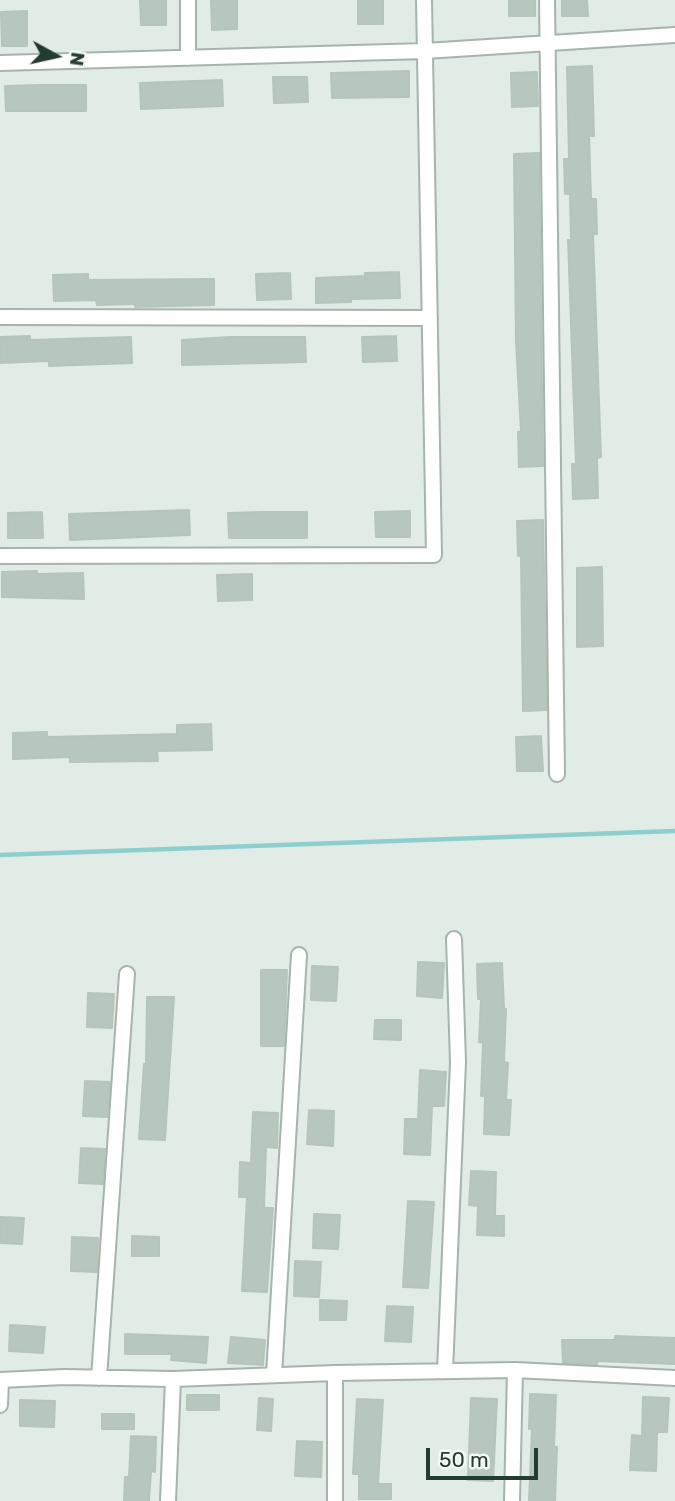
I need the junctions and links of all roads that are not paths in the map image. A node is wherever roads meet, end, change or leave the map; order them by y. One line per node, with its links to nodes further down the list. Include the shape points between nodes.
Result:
1 (188, 0): 7 (street)
2 (424, 0): 6 (street)
3 (547, 0): 5 (street)
4 (675, 36): 5 (street)
5 (549, 44): 6 (street); 12 (street)
6 (425, 51): 7 (street); 10 (street)
7 (188, 58): 8 (street)
8 (0, 63)
9 (0, 317): 10 (street)
10 (430, 318): 11 (street, via 434,555)
11 (0, 556)
12 (557, 774)
13 (454, 939): 17 (street, via 458,1062)
14 (299, 955): 19 (street)
15 (127, 974): 20 (street)
16 (516, 1370): 17 (street); 21 (street); 27 (street)
17 (445, 1371): 18 (street)
18 (335, 1373): 19 (street); 26 (street)
19 (274, 1375): 22 (street)
20 (99, 1378): 22 (street); 23 (street)
21 (675, 1378)
22 (173, 1379): 25 (street)
23 (0, 1380): 24 (street)
24 (0, 1405)
25 (168, 1501)
26 (335, 1501)
27 (512, 1501)

